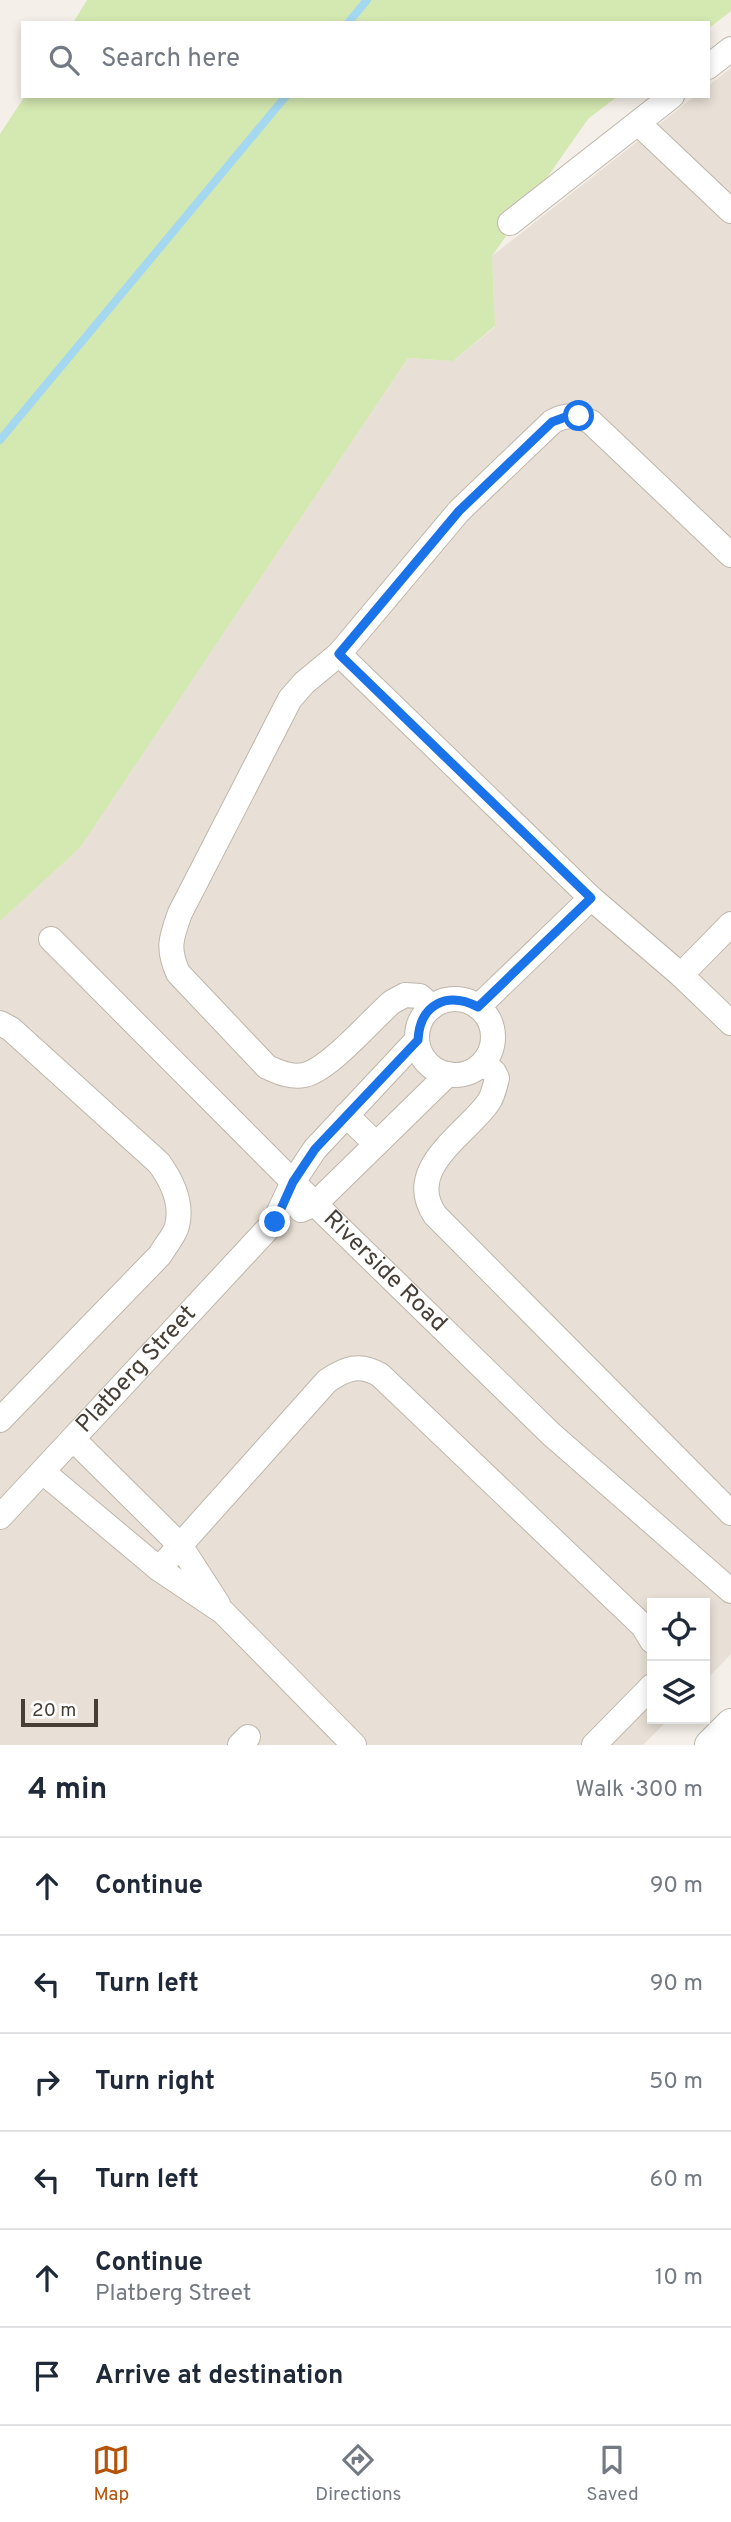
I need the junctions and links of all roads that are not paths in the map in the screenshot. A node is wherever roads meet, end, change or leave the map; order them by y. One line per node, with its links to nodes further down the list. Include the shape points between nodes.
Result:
1 (731, 49): 2 (street)
2 (710, 65)
3 (669, 98): 4 (street)
4 (638, 123): 5 (street); 6 (street)
5 (731, 211)
6 (510, 223)
7 (731, 555): 8 (street, via 618,445 591,422 571,415 552,422 459,511)
8 (339, 654): 9 (street); 13 (street, via 304,683 285,708 180,913 170,943 171,958 178,973 267,1067 286,1075 322,1068 405,995 420,996)
9 (591, 898): 12 (street); 14 (street)
10 (731, 924): 12 (street)
11 (51, 939): 22 (street, Riverside Road)
12 (681, 975): 16 (street)
13 (432, 1007): 14 (street, via 454,999); 17 (street, via 418,1027)
14 (478, 1007): 18 (street, via 492,1027 490,1053)
15 (0, 1023): 25 (street, via 159,1163 178,1205 177,1227 160,1255)
16 (731, 1023)
17 (418, 1040): 19 (street, via 427,1062); 20 (street, Platberg Street)
18 (483, 1063): 19 (street, via 473,1071); 28 (street, via 497,1078 493,1095 434,1162 424,1189 427,1204)
19 (448, 1074): 21 (street)
20 (346, 1115): 21 (street); 22 (street, Platberg Street)
21 (376, 1144): 23 (street)
22 (293, 1182): 23 (street, Riverside Road); 24 (street, Platberg Street)
23 (315, 1204): 24 (street, Platberg Street); 32 (street, Riverside Road, via 551,1434)
24 (275, 1222): 26 (street, Platberg Street)
25 (0, 1420)
26 (74, 1440): 27 (street, Platberg Street); 30 (street)
27 (43, 1472): 29 (street, Platberg Street); 31 (street)
28 (731, 1513)
29 (0, 1517)
30 (180, 1545): 31 (street); 33 (street); 34 (street, via 327,1381 349,1368 365,1368 380,1376)
31 (159, 1569): 33 (street)
32 (731, 1591)
33 (223, 1612): 37 (street)
34 (647, 1633)
35 (647, 1691): 38 (street)
36 (731, 1724): 39 (street)
37 (354, 1745)
38 (594, 1745)
39 (710, 1745)

